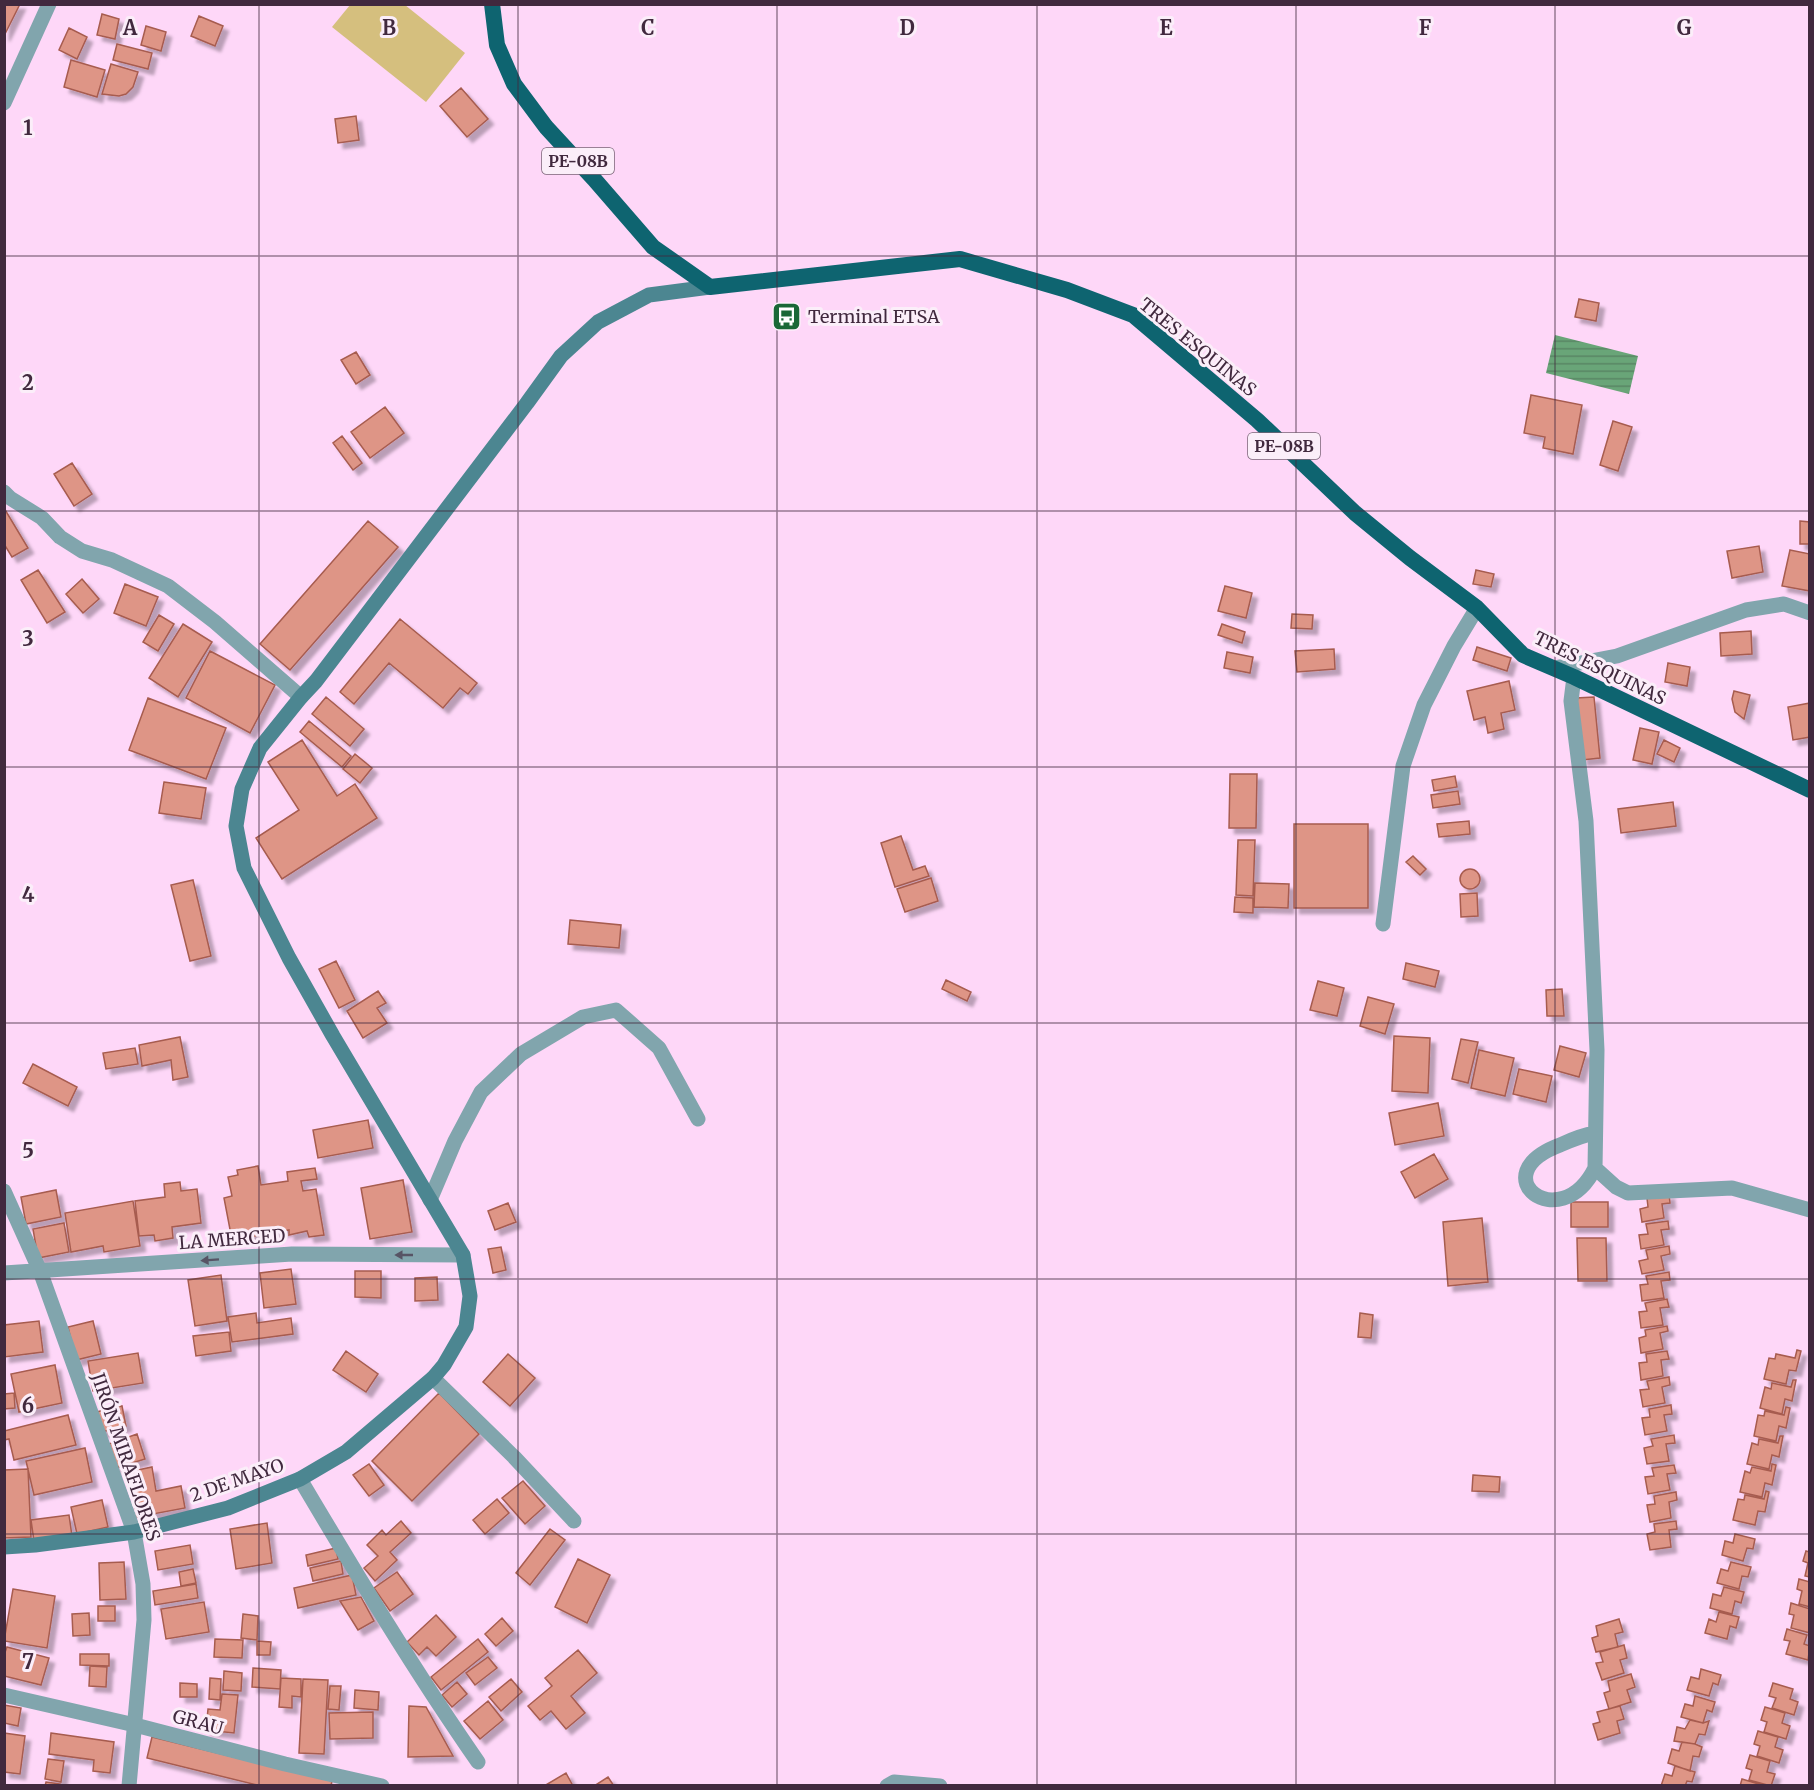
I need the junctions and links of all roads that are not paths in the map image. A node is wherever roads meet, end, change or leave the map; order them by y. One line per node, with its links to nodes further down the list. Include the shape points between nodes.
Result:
1 (49, 4): 3 (street)
2 (492, 4): 4 (highway, PE-08B, via 497,45 514,84 546,127 653,247)
3 (4, 104)
4 (710, 287): 6 (highway, TRES ESQUINAS / PE-08B, via 960,258 1067,290 1133,315 1257,420 1355,513); 10 (main road, via 649,295 598,322 561,356)
5 (6, 497): 10 (street, via 42,518 60,537 82,550 168,586)
6 (1477, 608): 8 (highway, TRES ESQUINAS / PE-08B, via 1523,655); 12 (street, via 1424,705 1403,766)
7 (1809, 613): 8 (street, via 1784,604 1746,610 1617,656)
8 (1554, 668): 9 (highway, TRES ESQUINAS / PE-08B)
9 (1574, 677): 11 (highway, TRES ESQUINAS / PE-08B); 14 (street, via 1571,701 1586,821 1597,1050)
10 (301, 697): 17 (main road, via 260,748 242,789 236,826 244,868 333,1036)
11 (1809, 790)
12 (1383, 924)
13 (698, 1119): 17 (street, via 659,1048 616,1010 583,1017 520,1054 482,1092 455,1141)
14 (1595, 1134): 15 (street); 15 (street, via 1547,1150 1527,1166 1526,1181 1538,1197 1556,1200 1585,1185)
15 (1595, 1168): 18 (street, via 1628,1193 1732,1188)
16 (4, 1191): 20 (street, JIRÓN MIRAFLORES)
17 (430, 1200): 19 (main road)
18 (1809, 1210)
19 (463, 1255): 20 (street, LA MERCED, one-way to 20, via 292,1254); 22 (main road, 2 DE MAYO, via 470,1296 466,1327)
20 (40, 1271): 21 (street, LA MERCED); 25 (street, JIRÓN MIRAFLORES)
21 (4, 1273)
22 (433, 1378): 23 (main road, 2 DE MAYO, via 346,1452); 24 (street)
23 (300, 1479): 25 (main road, 2 DE MAYO, via 228,1508); 29 (street, via 436,1703)
24 (574, 1521)
25 (134, 1532): 26 (main road, 2 DE MAYO); 28 (street, JIRÓN MIRAFLORES, via 143,1584 144,1620)
26 (4, 1547)
27 (4, 1695): 28 (street, GRAU)
28 (135, 1725): 30 (street, JIRÓN MIRAFLORES); 31 (street, GRAU)
29 (478, 1762)
30 (129, 1785)
31 (382, 1785)
32 (887, 1785): 33 (street)
33 (940, 1785)

